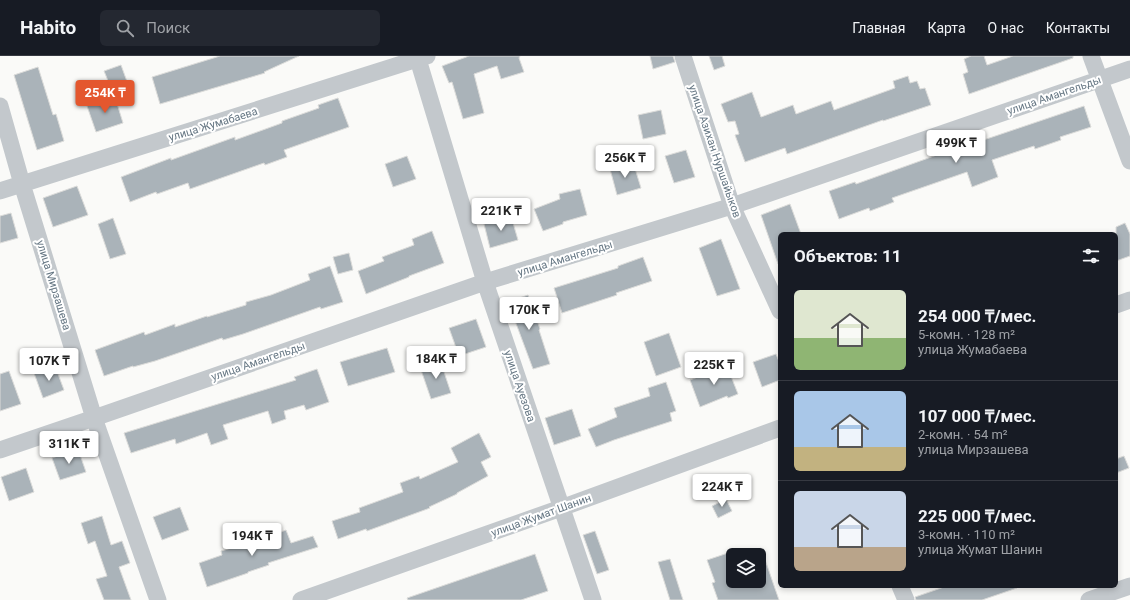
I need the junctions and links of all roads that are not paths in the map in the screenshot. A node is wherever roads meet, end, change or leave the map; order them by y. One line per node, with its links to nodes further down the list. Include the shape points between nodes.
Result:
1 (682, 56): 10 (street, улица Азихан Нуршайыков)
2 (1091, 56): 5 (street)
3 (421, 57): 8 (street, улица Жумабаева); 11 (street, улица Ауезова)
4 (1130, 69): 5 (street, улица Амангельды)
5 (1099, 79): 7 (street); 10 (street, улица Амангельды)
6 (0, 106): 8 (street, улица Мирзашева)
7 (1130, 161)
8 (22, 184): 9 (street, улица Жумабаева); 15 (street, улица Мирзашева)
9 (0, 192)
10 (732, 206): 11 (street, улица Амангельды); 14 (street, улица Азихан Нуршайыков)
11 (485, 282): 15 (street, улица Амангельды); 18 (street, улица Ауезова)
12 (1130, 300): 13 (street)
13 (1118, 304)
14 (778, 307)
15 (94, 418): 17 (street, улица Амангельды); 21 (street, улица Мирзашева)
16 (778, 429): 18 (street, улица Жумат Шанин)
17 (0, 450)
18 (561, 508): 22 (street, улица Жумат Шанин); 23 (street, улица Ауезова)
19 (1130, 586): 25 (street)
20 (901, 588): 24 (street)
21 (158, 600)
22 (301, 600)
23 (593, 600)
24 (906, 600)
25 (1089, 600)

